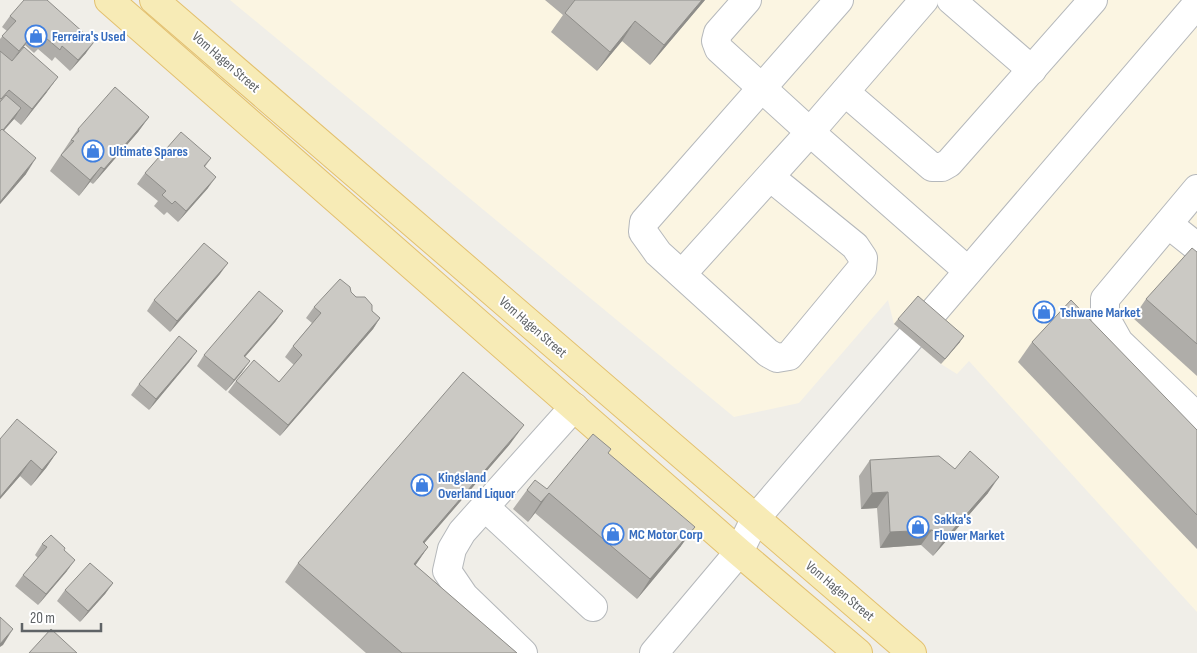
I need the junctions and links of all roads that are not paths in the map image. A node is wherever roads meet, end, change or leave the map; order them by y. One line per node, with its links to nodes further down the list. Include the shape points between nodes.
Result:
1 (109, 0): 21 (main road)
2 (154, 0): 24 (main road, Vom Hagen Street)
3 (746, 0): 10 (street, via 718,33 716,41 719,49)
4 (838, 0): 10 (street)
5 (924, 0): 11 (street)
6 (950, 0): 9 (street)
7 (1093, 0): 9 (street)
8 (1197, 4): 17 (street)
9 (1032, 70): 11 (street, via 942,167 932,167)
10 (762, 88): 12 (street); 18 (street, via 644,222 642,232 658,253)
11 (845, 92): 12 (street)
12 (810, 132): 13 (street); 17 (street)
13 (770, 177): 18 (street); 18 (street, via 855,246 863,258 862,268 789,356 777,358 768,352)
14 (1197, 189): 15 (street)
15 (1168, 224): 16 (street); 22 (street, via 1105,299 1105,317 1119,342)
16 (1197, 248)
17 (968, 271): 19 (street)
18 (682, 274)
19 (930, 316)
20 (910, 338): 24 (street)
21 (574, 408): 23 (street); 25 (main road)
22 (1197, 417)
23 (485, 507): 26 (street); 27 (street, via 462,532 452,549 447,571 464,596)
24 (755, 519): 25 (street); 30 (main road, Vom Hagen Street)
25 (739, 552): 28 (street); 29 (main road)
26 (593, 607)
27 (523, 653)
28 (654, 653)
29 (858, 653)
30 (912, 653)

